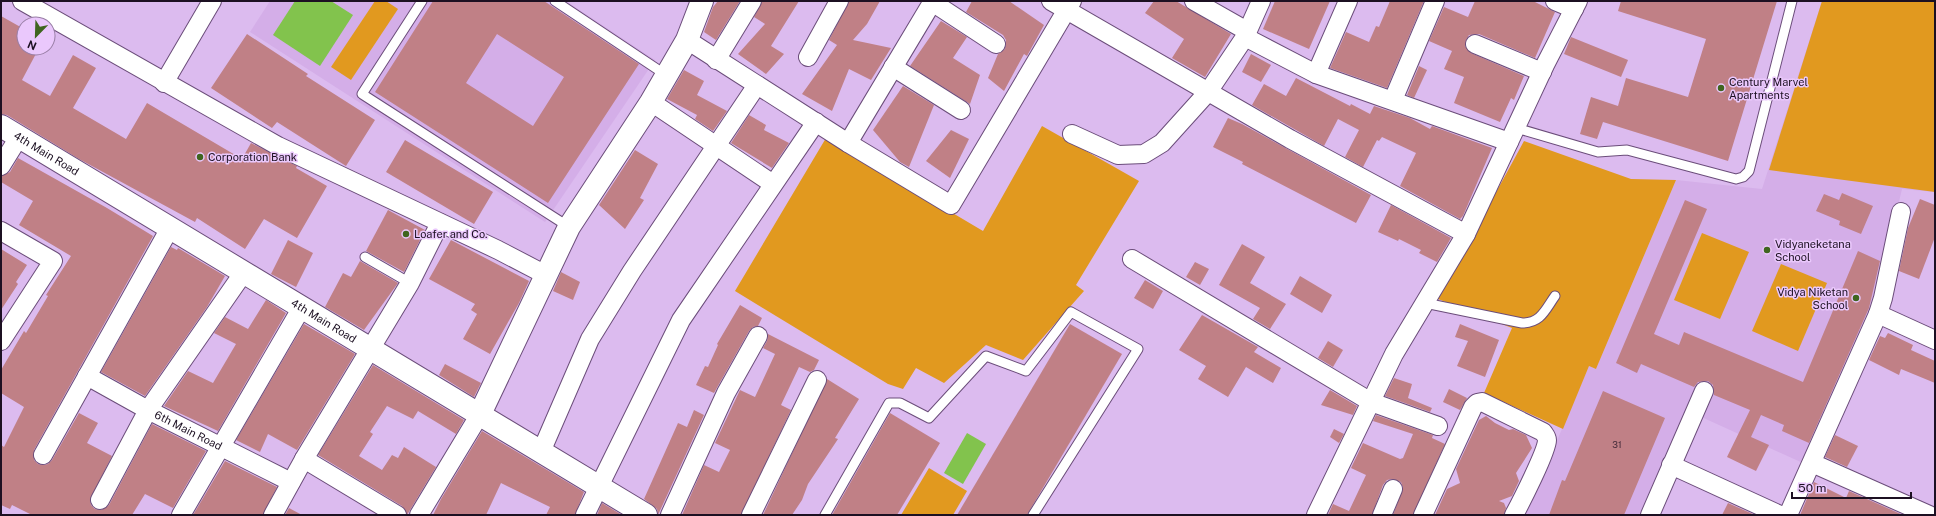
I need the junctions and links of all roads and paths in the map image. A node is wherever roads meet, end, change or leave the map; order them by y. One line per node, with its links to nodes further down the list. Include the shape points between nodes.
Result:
1 (22, 1): 27 (street)
2 (212, 1): 27 (street)
3 (422, 1): 43 (lane, via 362,94)
4 (555, 1): 26 (lane)
5 (702, 1): 18 (street)
6 (752, 1): 22 (street)
7 (839, 1): 21 (street)
8 (1194, 1): 17 (street)
9 (1261, 1): 17 (street)
10 (1348, 1): 25 (street)
11 (1435, 1): 30 (street)
12 (1554, 1): 16 (street)
13 (1792, 1): 36 (lane, via 1749,171 1743,177 1736,179 1627,150 1598,152)
14 (932, 2): 19 (street); 23 (street)
15 (1063, 4): 29 (street); 37 (street, via 951,205)
16 (1576, 5): 24 (street)
17 (1246, 34): 25 (street); 29 (street)
18 (687, 40): 22 (street); 26 (street)
19 (996, 44)
20 (1475, 44): 24 (street)
21 (808, 56)
22 (716, 60): 28 (street)
23 (893, 66): 32 (street); 37 (street)
24 (1542, 72): 36 (street)
25 (1316, 74): 30 (street)
26 (666, 75): 31 (street)
27 (164, 83): 42 (street, via 278,146)
28 (757, 85): 33 (street); 38 (street)
29 (1208, 92): 35 (street, via 1162,143 1144,154 1118,155); 46 (street)
30 (1393, 100): 36 (street)
31 (652, 102): 38 (street); 43 (street)
32 (961, 110)
33 (816, 122): 37 (street); 40 (street)
34 (10, 131): 39 (street); 44 (street, 4th Main Road)
35 (1072, 134)
36 (1512, 135): 46 (street)
37 (848, 143)
38 (716, 146): 40 (street); 68 (street, via 632,271 590,339)
39 (1, 166)
40 (774, 184): 74 (street, via 681,320)
41 (1901, 212): 55 (street)
42 (440, 223): 50 (street); 51 (street)
43 (569, 227): 50 (street)
44 (170, 228): 49 (street, 4th Main Road); 60 (street)
45 (1, 231): 58 (street, via 53,261)
46 (1466, 234): 53 (street)
47 (365, 257): 51 (lane)
48 (1132, 259): 63 (street)
49 (244, 272): 54 (street, 4th Main Road); 64 (street)
50 (546, 275): 65 (street)
51 (410, 283): 59 (street)
52 (1556, 296): 53 (lane, via 1539,318 1531,323)
53 (1425, 303): 63 (street, via 1394,354)
54 (302, 307): 59 (street, 4th Main Road); 67 (street)
55 (1878, 314): 57 (street); 71 (street)
56 (758, 336): 83 (street, via 726,393)
57 (1935, 340)
58 (1, 341)
59 (370, 348): 65 (street, 4th Main Road); 70 (street)
60 (87, 376): 64 (street, 6th Main Road); 69 (street)
61 (817, 380): 84 (street)
62 (1704, 391): 72 (street)
63 (1371, 402): 66 (street); 87 (street)
64 (148, 410): 67 (street, 6th Main Road); 76 (street)
65 (480, 414): 68 (street, 4th Main Road); 81 (street)
66 (1438, 426)
67 (220, 445): 73 (street, 6th Main Road); 78 (street)
68 (541, 452): 74 (street, 4th Main Road)
69 (43, 455)
70 (304, 459): 73 (street); 80 (street)
71 (1812, 463): 93 (street); 94 (street)
72 (1671, 465): 91 (street); 92 (street)
73 (291, 482): 79 (street)
74 (600, 487): 77 (street, 4th Main Road); 82 (street)
75 (1393, 489): 88 (street)
76 (100, 500)
77 (644, 514)
78 (181, 515)
79 (273, 515)
80 (397, 515)
81 (419, 515)
82 (585, 515)
83 (670, 515)
84 (751, 515)
85 (825, 515): 86 (lane, via 888,403 900,403 929,418 986,356 1026,371 1071,312 1138,349)
86 (1033, 515)
87 (1316, 515)
88 (1382, 515)
89 (1423, 515): 90 (street, via 1473,408 1482,402 1543,432 1546,437 1543,453)
90 (1514, 515)
91 (1650, 515)
92 (1780, 515)
93 (1788, 515)
94 (1929, 515)

